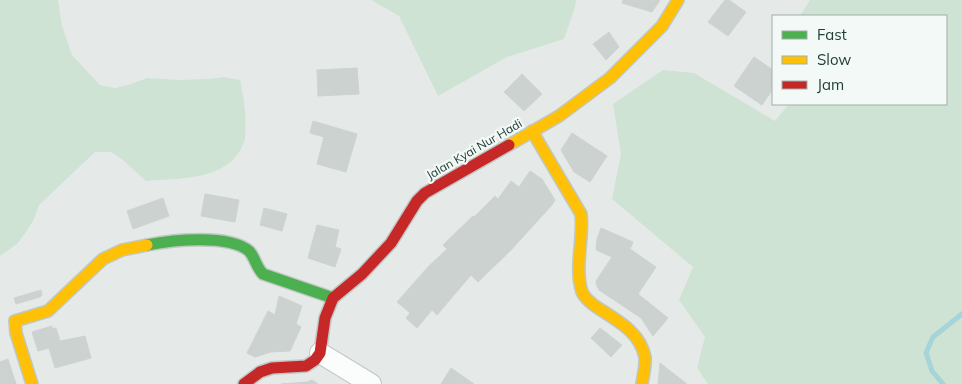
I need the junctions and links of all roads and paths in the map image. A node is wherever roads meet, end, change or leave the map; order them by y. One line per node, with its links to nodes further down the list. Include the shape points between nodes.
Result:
1 (678, 0): 2 (street, Jalan Kyai Nur Hadi, via 662,26 610,78)
2 (532, 132): 3 (street, Jalan Kyai Nur Hadi, via 425,193 392,243); 9 (street, via 581,214 579,268 582,292 588,301 635,336 645,358)
3 (334, 298): 4 (street, via 263,274 256,268 251,253 240,245 227,241 169,241 122,250 103,259 48,311); 5 (street, Jalan Kyai Nur Hadi, via 326,318)
4 (8, 323): 6 (street, via 16,333)
5 (320, 353): 7 (street, via 306,366 272,368); 8 (street)
6 (32, 384)
7 (244, 384)
8 (371, 384)
9 (642, 384)

